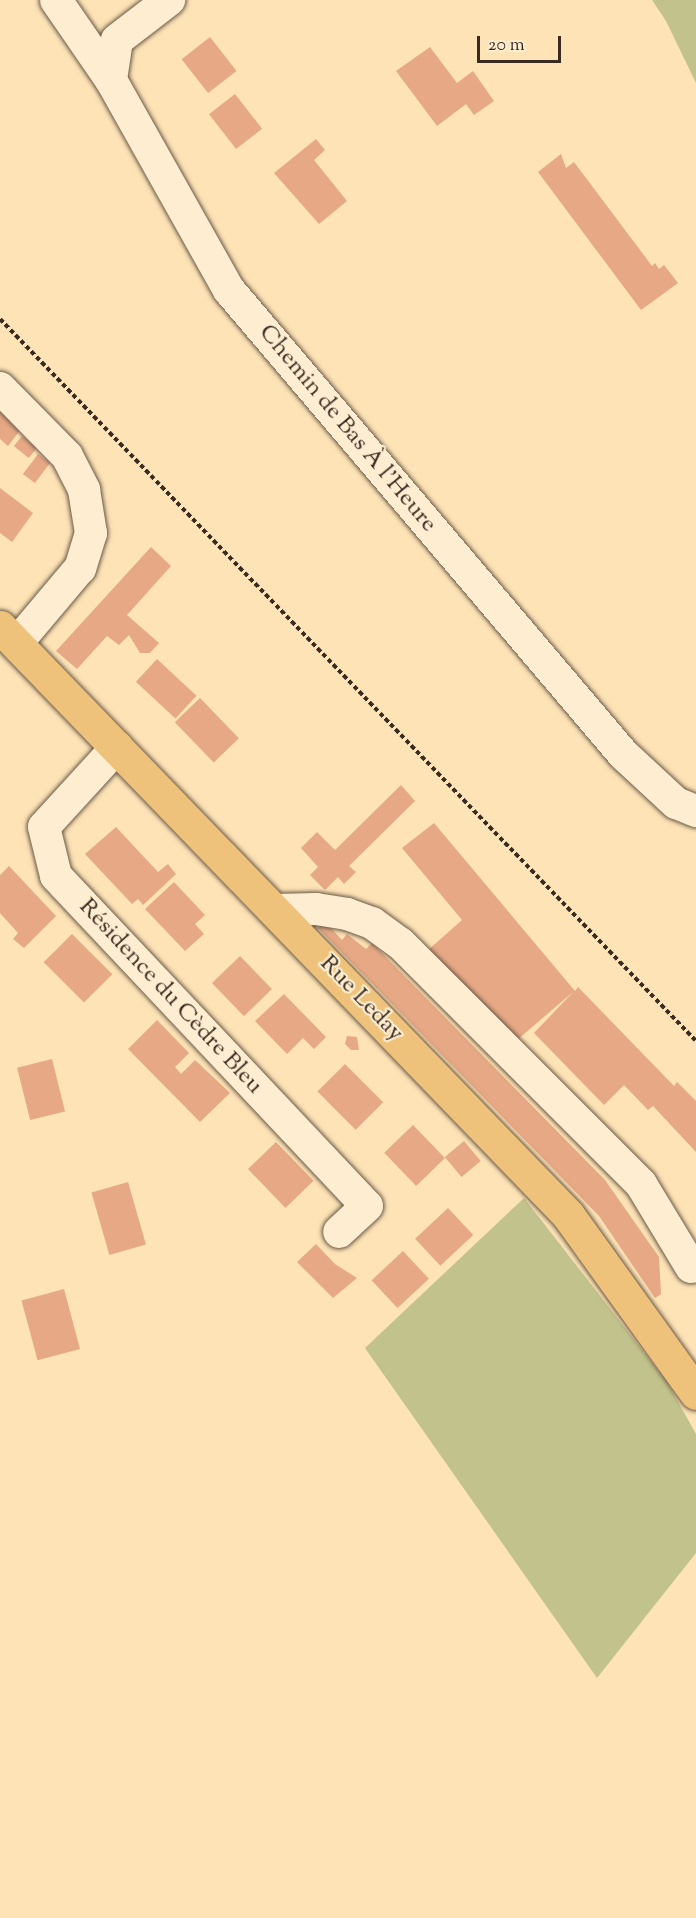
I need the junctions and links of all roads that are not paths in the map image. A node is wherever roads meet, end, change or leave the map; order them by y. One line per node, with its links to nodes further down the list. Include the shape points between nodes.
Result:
1 (56, 0): 3 (street, Chemin de Bas À l'Heure)
2 (169, 0): 3 (street, via 117,40)
3 (111, 80): 7 (street, Chemin de Bas À l'Heure, via 229,290 623,754 676,803)
4 (0, 388): 5 (street, via 67,456 84,490 91,533 81,568)
5 (8, 636): 6 (main road, Rue Leday)
6 (117, 747): 8 (main road, Rue Leday); 9 (street, Résidence du Cèdre Bleu, via 44,827 56,876 367,1206)
7 (696, 811)
8 (275, 910): 10 (street, via 315,909 347,914 372,923 399,943 641,1184); 11 (main road, Rue Leday, via 568,1215)
9 (339, 1232)
10 (692, 1268)
11 (696, 1393)

